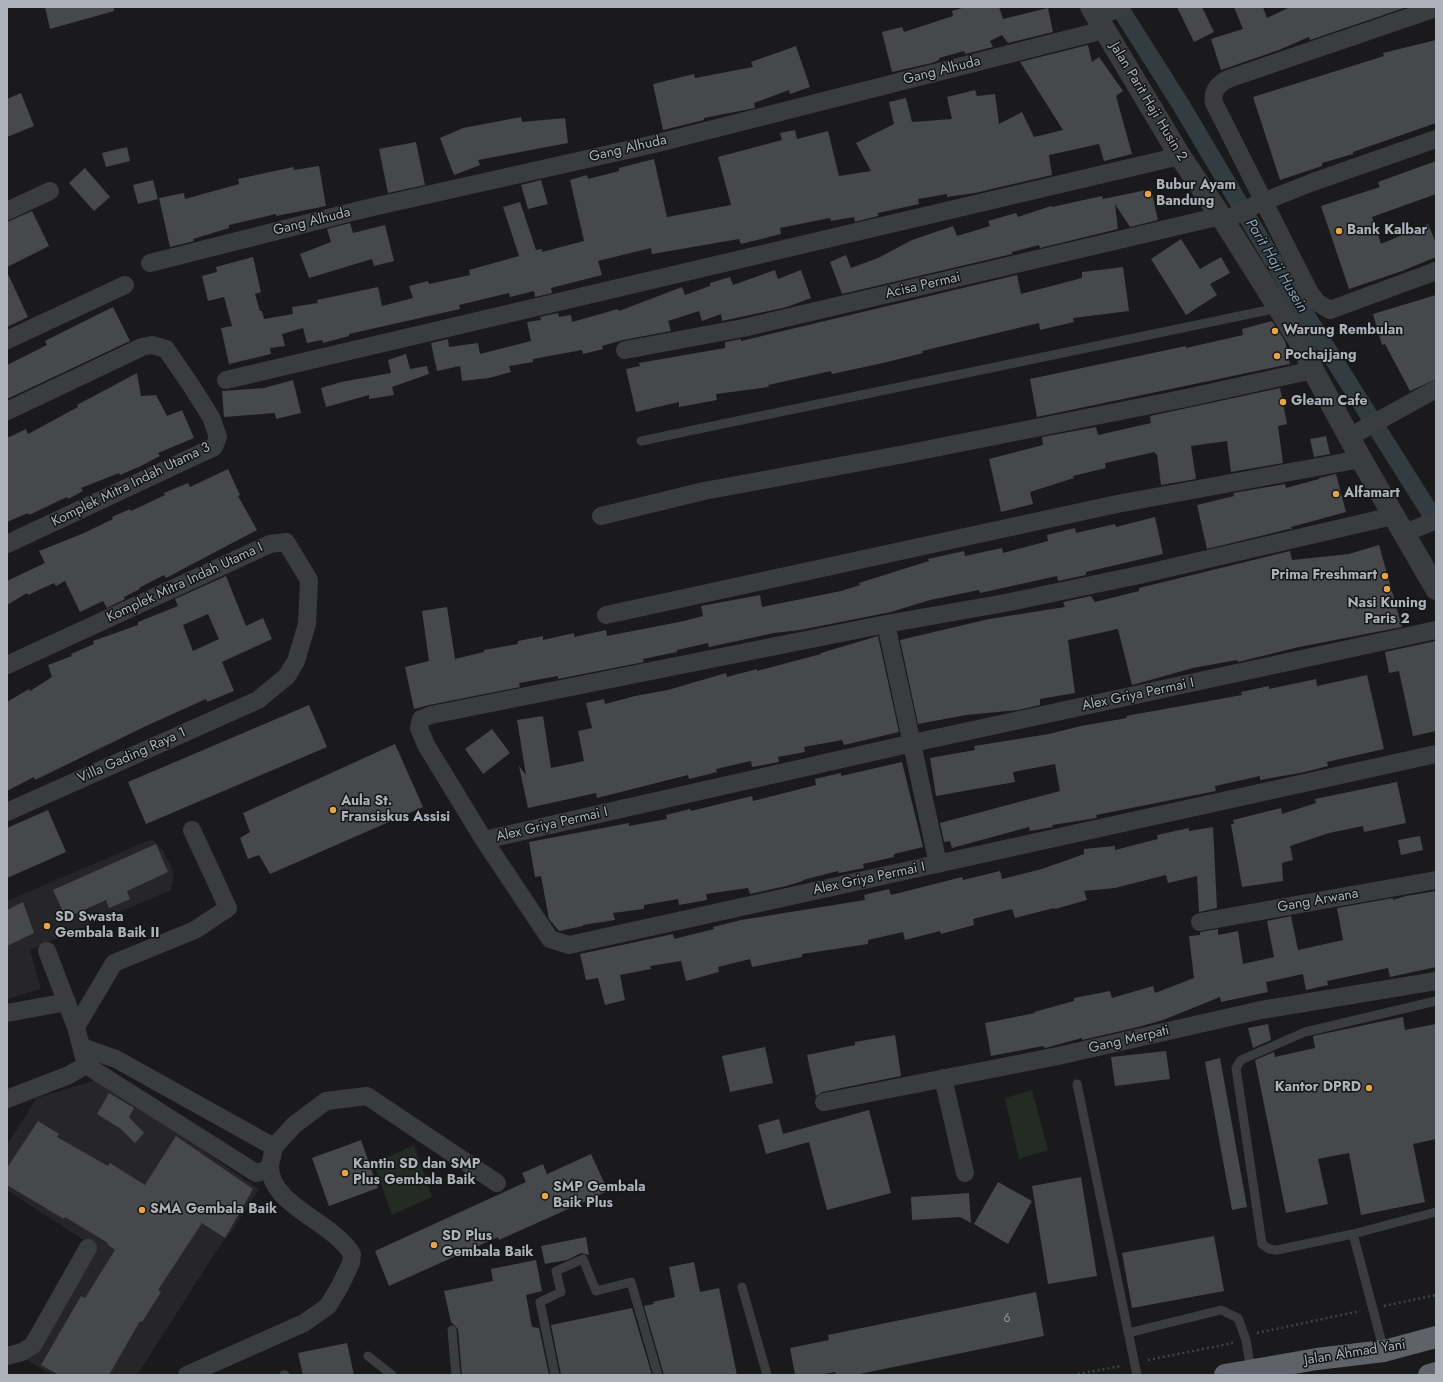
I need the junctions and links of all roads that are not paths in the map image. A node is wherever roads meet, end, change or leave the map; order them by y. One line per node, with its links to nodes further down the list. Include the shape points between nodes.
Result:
1 (1436, 8): 6 (street, via 1228,78 1218,84 1213,94 1214,104)
2 (1104, 15): 4 (street, Jalan Parit Haji Husin 2); 9 (street, Gang Alhuda, via 662,142 364,209)
3 (1436, 139): 6 (street, Acisa Permai)
4 (1180, 156): 8 (street, Jalan Parit Haji Husin 2); 16 (street)
5 (50, 192): 7 (street)
6 (1259, 203): 8 (street, Acisa Permai); 10 (street, via 1310,292 1318,303 1330,310)
7 (7, 211)
8 (1226, 219): 12 (street, Jalan Parit Haji Husin 2); 14 (street, Acisa Permai, via 743,328)
9 (150, 263)
10 (1436, 271)
11 (125, 285): 13 (street)
12 (1278, 308): 15 (street, Jalan Parit Haji Husin 2, via 1303,347); 20 (lane)
13 (7, 340)
14 (625, 350)
15 (1312, 370): 19 (street, Jalan Parit Haji Husin 2); 22 (street, via 925,450 704,491)
16 (226, 380)
17 (1436, 389): 19 (street)
18 (7, 412): 25 (street, Komplek Mitra Indah Utama 3, via 142,347 152,345 166,349 207,411 218,437 214,448)
19 (1355, 433): 21 (street, Jalan Parit Haji Husin 2)
20 (641, 441)
21 (1361, 459): 24 (street, Jalan Parit Haji Husin 2); 27 (street, via 1117,504)
22 (601, 516)
23 (1436, 520): 24 (street)
24 (1405, 526): 26 (street, Jalan Parit Haji Husin 2); 28 (street)
25 (7, 544)
26 (1436, 589)
27 (606, 615)
28 (886, 624): 32 (street); 36 (street, via 421,719 419,728 426,745)
29 (1436, 630): 32 (street, Alex Griya Permai I)
30 (7, 665): 31 (street, Komplek Mitra Indah Utama I, via 270,544 286,542 309,580 307,624 296,661 287,676)
31 (258, 700): 34 (street, Villa Gading Raya 1)
32 (913, 743): 36 (street, Alex Griya Permai I); 37 (street)
33 (1436, 754): 37 (street, Alex Griya Permai I)
34 (7, 812)
35 (192, 830): 45 (street, via 228,908 195,930 114,963)
36 (484, 840): 37 (street, Alex Griya Permai I, via 550,939 569,945)
37 (938, 864)
38 (1436, 880): 39 (street, Gang Arwana)
39 (1200, 922)
40 (47, 951): 43 (street)
41 (1436, 981): 48 (street, Gang Merpati, via 1261,1010 1058,1056)
42 (1436, 1001): 57 (lane, via 1305,1032 1241,1060 1236,1068 1262,1244 1269,1249 1277,1250)
43 (67, 1002): 44 (street); 45 (street)
44 (7, 1013)
45 (76, 1027): 46 (street)
46 (82, 1048): 47 (street); 52 (street, via 116,1059)
47 (86, 1065): 50 (street, via 69,1075); 53 (street, via 256,1174)
48 (943, 1078): 51 (street, Gang Merpati); 54 (street)
49 (1077, 1084): 61 (lane)
50 (7, 1099)
51 (824, 1102)
52 (274, 1147): 53 (street); 55 (street, via 294,1125 326,1101 367,1096)
53 (270, 1169): 68 (street, via 276,1188 282,1196 339,1236 352,1254 351,1263 328,1306 304,1323)
54 (964, 1174)
55 (497, 1183)
56 (1436, 1213): 57 (lane)
57 (1353, 1234): 63 (lane)
58 (88, 1248): 64 (street, via 33,1345 22,1352)
59 (742, 1287): 73 (lane)
60 (452, 1330): 70 (lane)
61 (1128, 1333): 66 (lane, via 1221,1310 1238,1318 1246,1340); 74 (lane)
62 (1436, 1337): 63 (highway, Jalan Ahmad Yani)
63 (1384, 1351): 66 (highway, Jalan Ahmad Yani)
64 (7, 1356)
65 (368, 1356): 69 (lane)
66 (1251, 1370): 75 (highway, Jalan Ahmad Yani)
67 (1436, 1373): 76 (highway)
68 (187, 1375)
69 (392, 1375)
70 (456, 1375)
71 (555, 1375): 72 (lane, via 540,1302 561,1292 556,1271 583,1259 596,1291 631,1282)
72 (658, 1375)
73 (767, 1375)
74 (1137, 1375)
75 (1225, 1375)
76 (1429, 1375)

